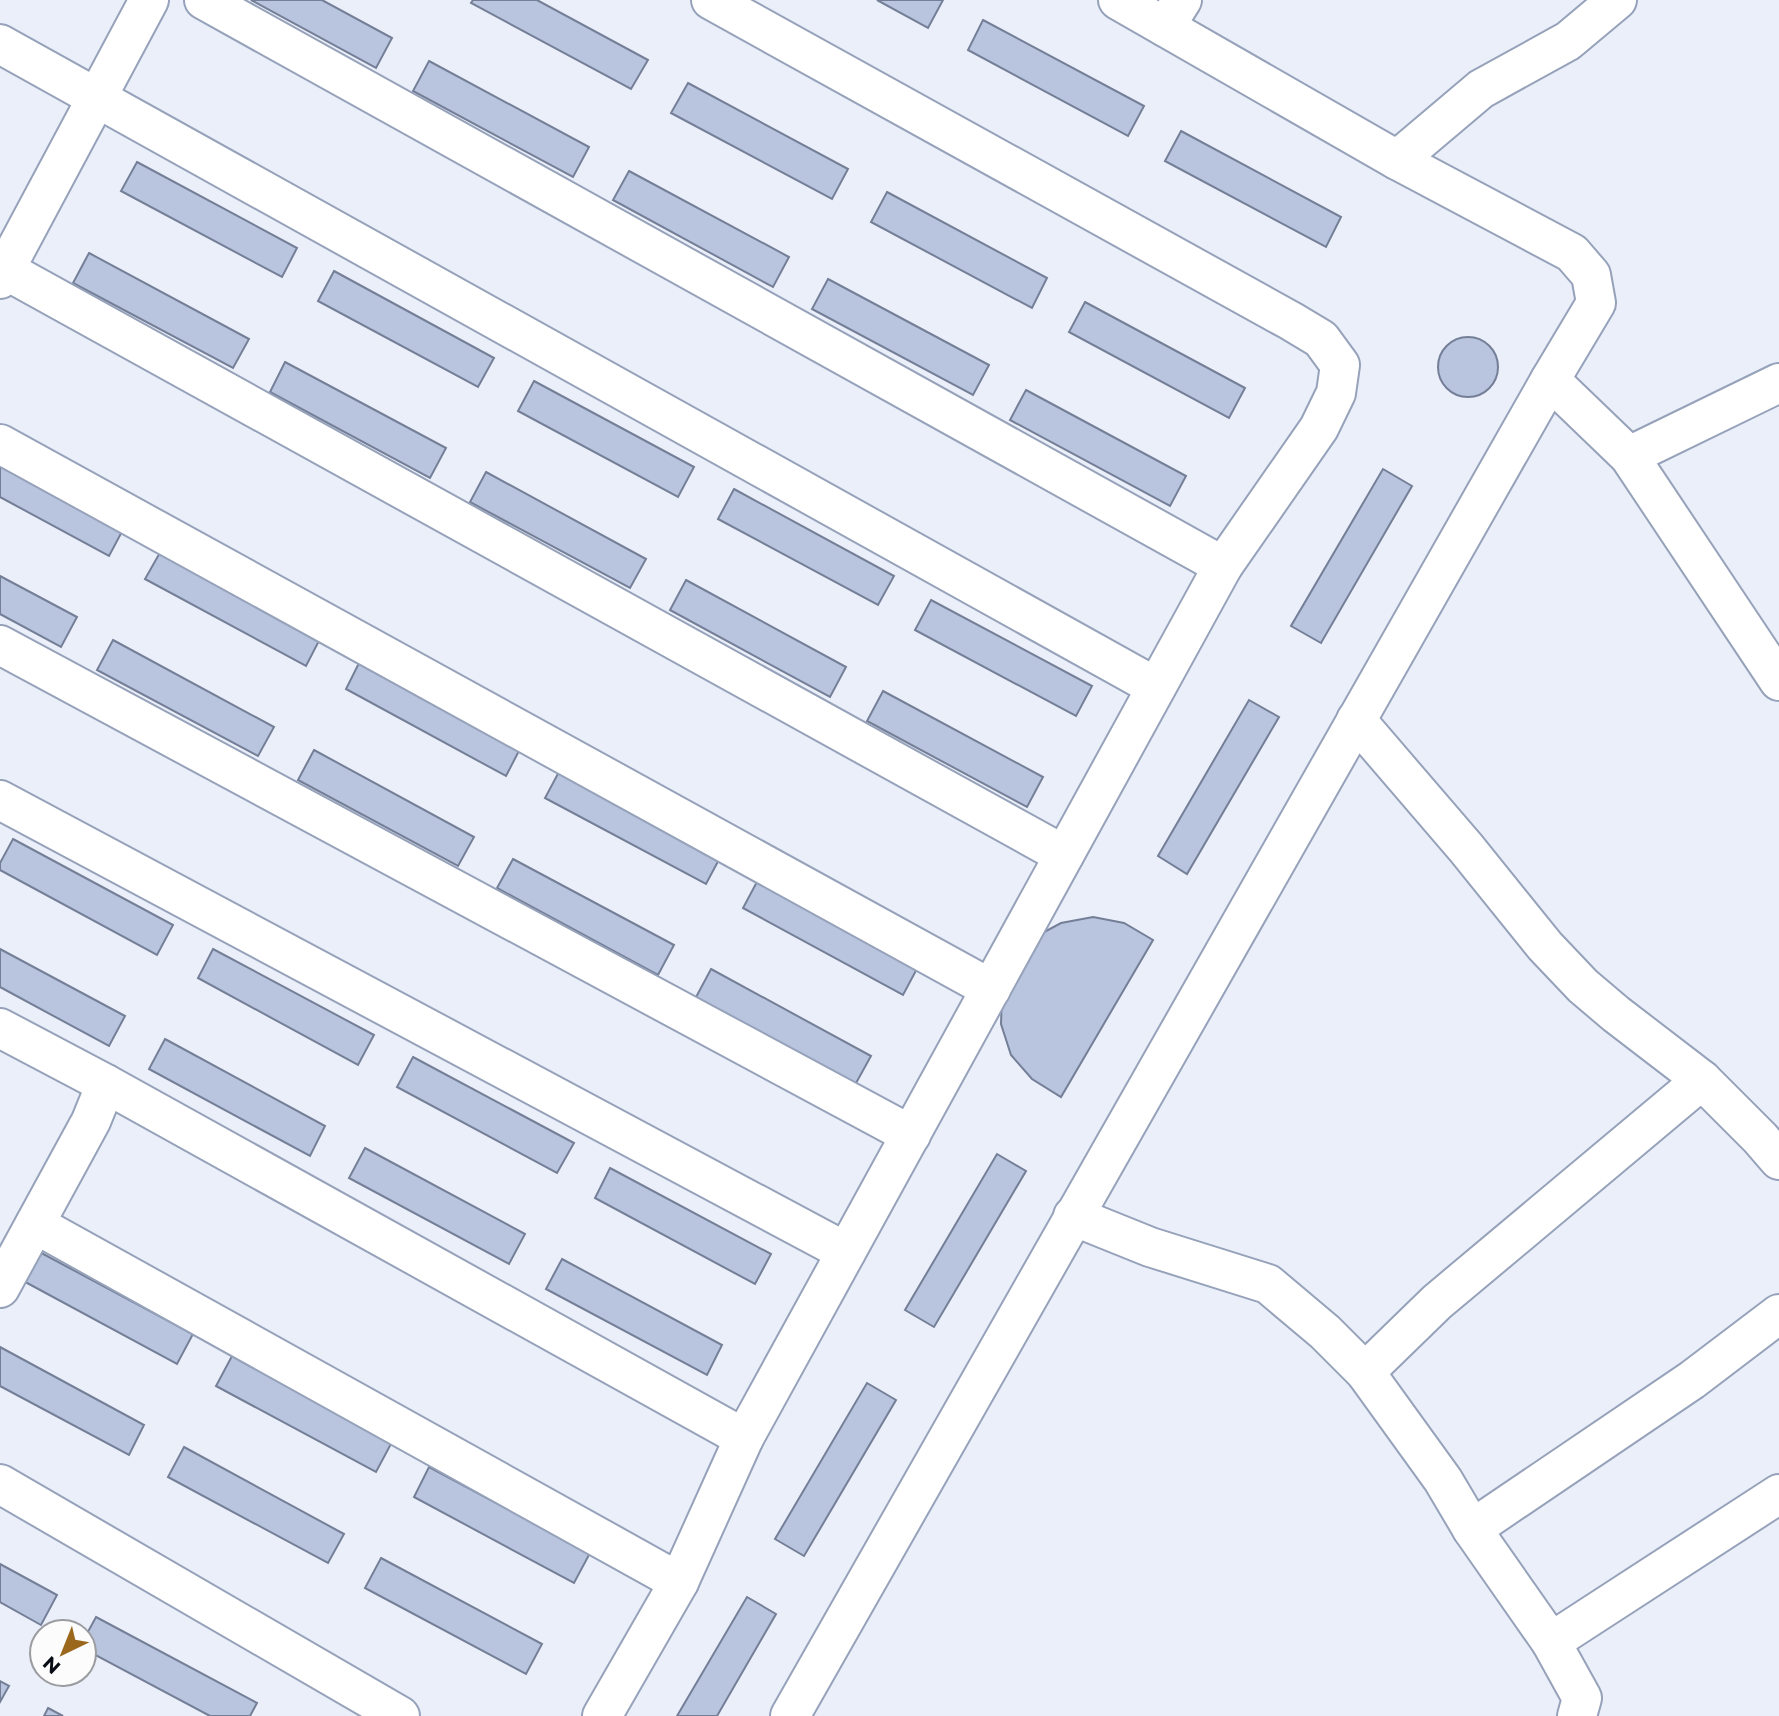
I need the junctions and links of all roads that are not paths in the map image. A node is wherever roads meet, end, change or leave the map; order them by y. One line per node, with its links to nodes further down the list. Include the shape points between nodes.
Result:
1 (149, 0): 8 (street)
2 (204, 0): 15 (street)
3 (711, 0): 15 (street, via 1321,339 1340,365 1336,393 1319,428)
4 (1118, 0): 6 (street)
5 (1617, 0): 9 (street, via 1568,41 1481,89)
6 (1174, 14): 9 (street)
7 (0, 44): 8 (street)
8 (97, 98): 10 (street); 18 (street)
9 (1397, 160): 11 (street, via 1572,253 1591,275 1596,303)
10 (2, 272): 21 (street)
11 (1550, 380): 14 (street); 19 (street)
12 (1779, 383): 14 (street)
13 (0, 444): 22 (street)
14 (1629, 456): 17 (street)
15 (1223, 566): 18 (street)
16 (0, 645): 26 (street)
17 (1779, 681)
18 (1156, 687): 21 (street)
19 (1356, 720): 24 (street, via 1583,986); 28 (street)
20 (0, 800): 30 (street)
21 (1064, 855): 22 (street)
22 (991, 989): 26 (street)
23 (0, 1028): 25 (street)
24 (1702, 1080): 27 (street); 33 (street, via 1437,1302)
25 (106, 1084): 29 (street); 34 (street)
26 (911, 1135): 30 (street)
27 (1779, 1160)
28 (1073, 1216): 33 (street, via 1150,1247 1268,1284); 40 (street)
29 (36, 1224): 31 (street); 38 (street)
30 (846, 1252): 34 (street)
31 (0, 1288)
32 (1779, 1314): 37 (street, via 1692,1380)
33 (1365, 1372): 37 (street, via 1443,1480)
34 (744, 1438): 38 (street)
35 (0, 1484): 41 (street)
36 (1779, 1494): 39 (street)
37 (1472, 1529): 39 (street)
38 (679, 1582): 42 (street)
39 (1551, 1642): 43 (street, via 1582,1698)
40 (797, 1712)
41 (400, 1716)
42 (602, 1716)
43 (1577, 1716)

